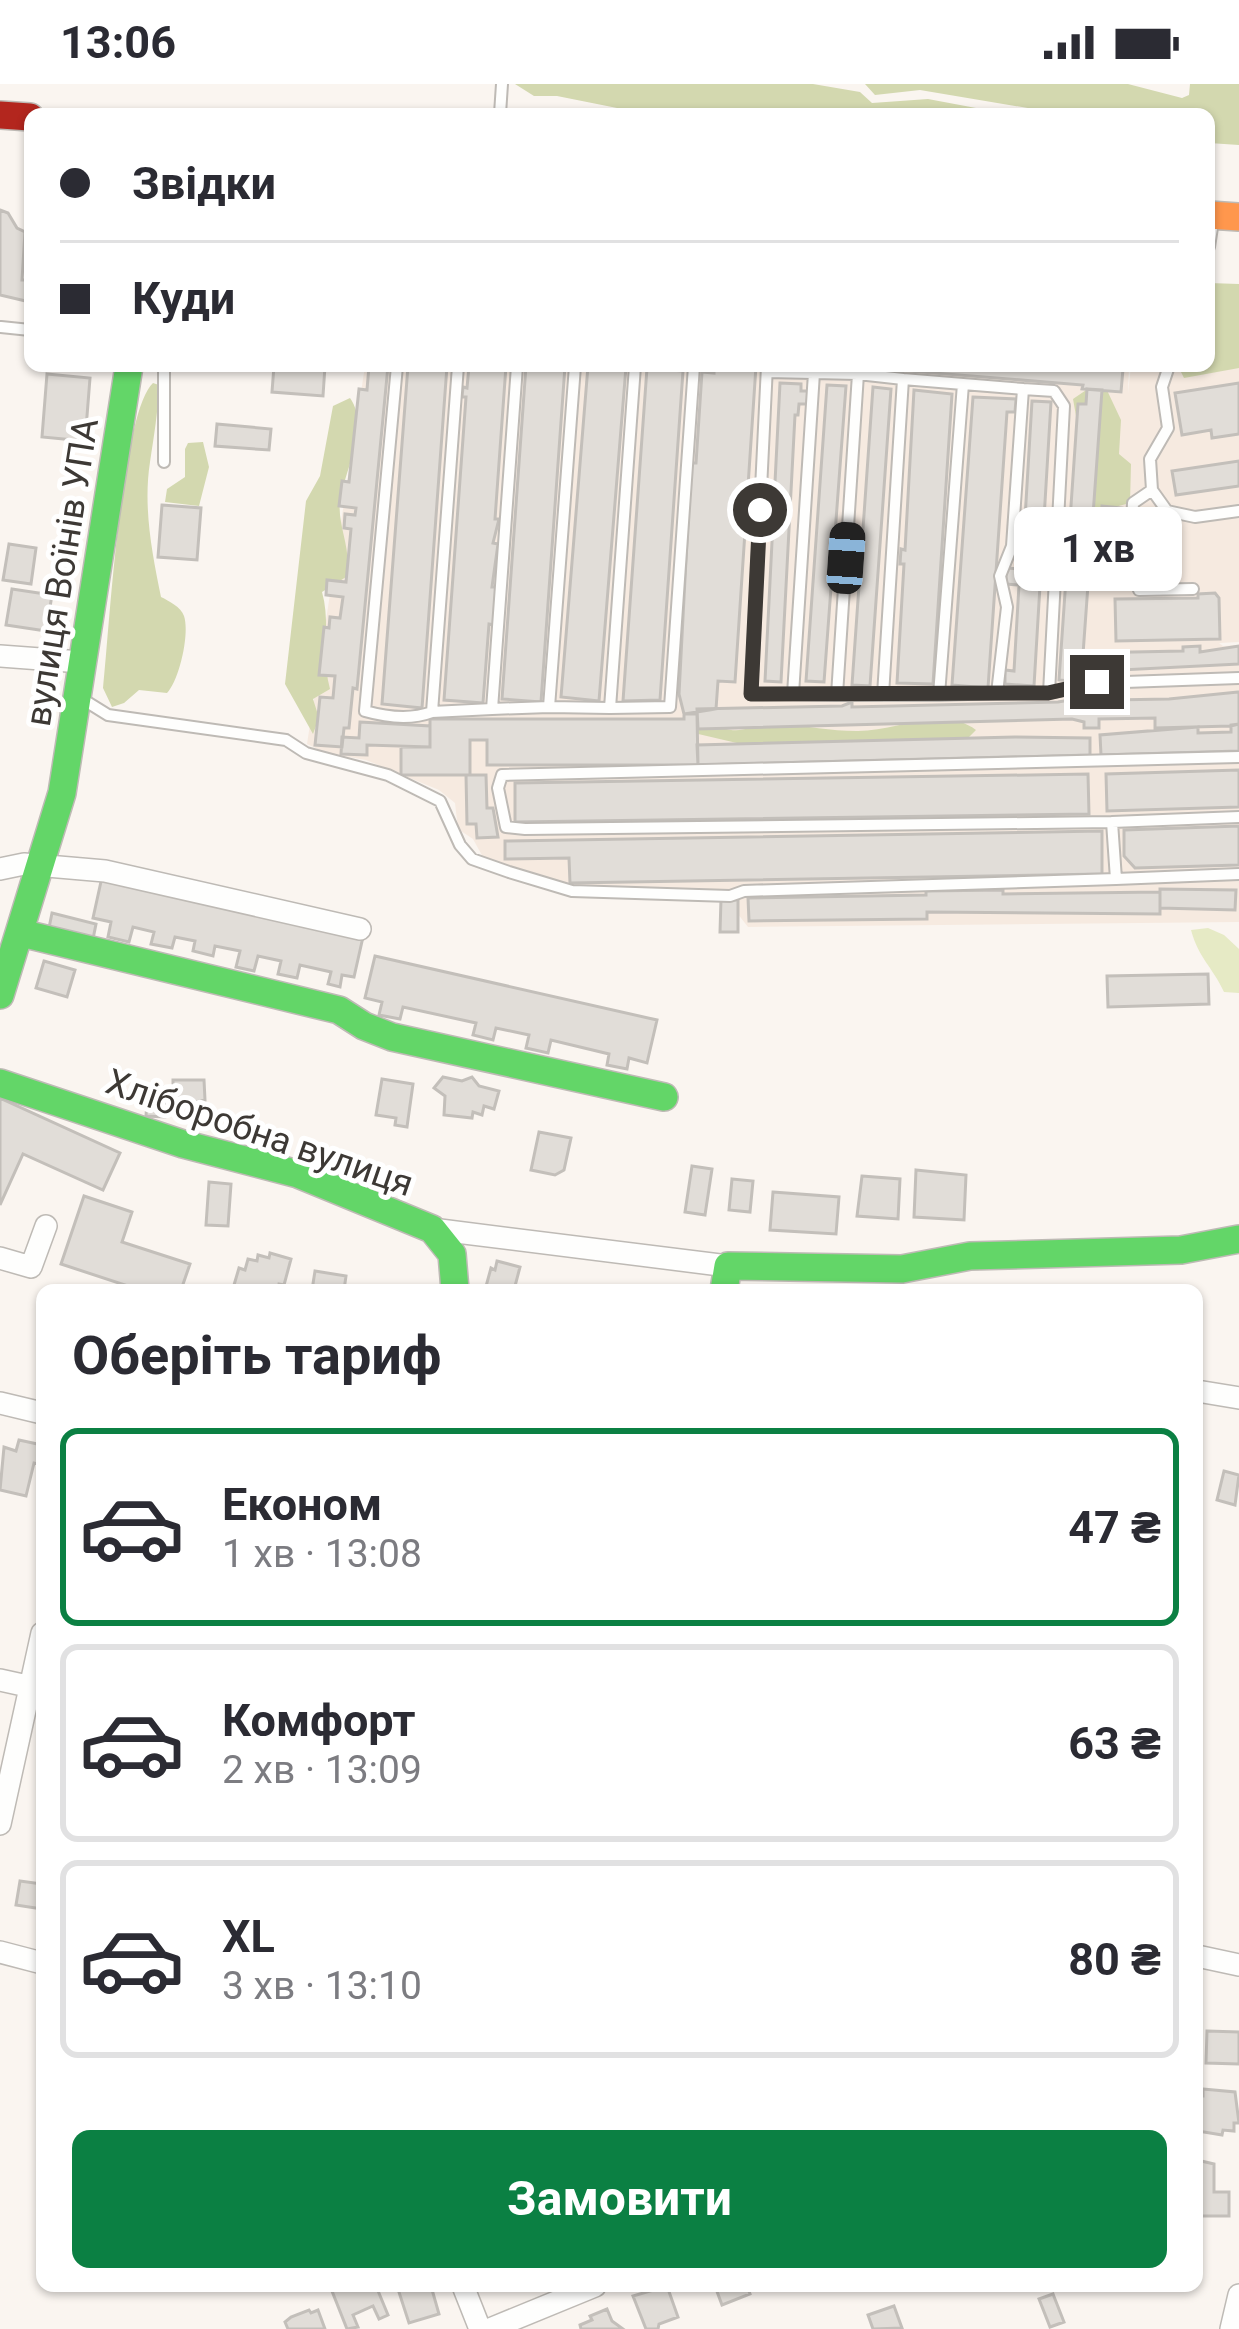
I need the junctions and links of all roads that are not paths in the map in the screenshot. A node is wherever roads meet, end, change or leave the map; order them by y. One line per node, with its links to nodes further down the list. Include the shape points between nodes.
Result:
1 (128, 372): 22 (main road, вулиця Воїнів УПА)
2 (164, 372): 17 (lane)
3 (396, 372): 34 (lane, via 365,711)
4 (458, 372): 34 (lane)
5 (517, 372): 33 (lane)
6 (575, 372): 31 (lane)
7 (635, 372): 32 (lane)
8 (694, 372): 32 (lane, via 670,707)
9 (767, 372): 26 (lane, via 751,694)
10 (802, 372): 12 (lane)
11 (1167, 372): 18 (lane, via 1168,428 1150,459)
12 (814, 373): 13 (lane); 26 (lane)
13 (858, 374): 14 (lane); 28 (lane)
14 (903, 379): 15 (lane); 29 (lane)
15 (963, 384): 16 (lane); 30 (lane)
16 (1023, 389): 24 (lane, via 1012,546 1000,576 1006,607); 25 (lane, via 1054,391 1064,406)
17 (164, 462)
18 (1152, 490): 19 (lane, via 1167,511); 20 (lane, via 1133,502 1130,565 1138,590)
19 (1239, 511)
20 (1192, 589)
21 (0, 656): 22 (street)
22 (81, 662): 27 (main road, вулиця Воїнів УПА)
23 (1239, 678): 25 (lane, via 1097,682)
24 (997, 693): 25 (lane); 30 (lane)
25 (1048, 693)
26 (793, 694): 28 (lane)
27 (76, 695): 38 (main road, вулиця Воїнів УПА, via 62,793); 41 (lane, via 108,715 286,740 307,754 388,775 440,801 472,859 572,891 730,896)
28 (837, 695): 29 (lane)
29 (883, 695): 30 (lane)
30 (939, 695)
31 (549, 706): 32 (lane); 33 (lane)
32 (610, 708)
33 (492, 709): 34 (lane)
34 (432, 712)
35 (1239, 758): 37 (lane, via 502,775 497,788 506,826 525,829)
36 (1239, 818): 37 (lane)
37 (1112, 822): 41 (lane)
38 (40, 868): 39 (street); 42 (street, via 105,872); 43 (main road, вулиця Воїнів УПА)
39 (0, 869)
40 (1239, 874): 41 (lane)
41 (1116, 879)
42 (360, 929)
43 (21, 933): 44 (main road, вулиця Воїнів УПА); 46 (main road, via 339,1010 356,1026)
44 (0, 995)
45 (0, 1083): 48 (main road, Хліборобна вулиця, via 298,1174)
46 (664, 1097)
47 (46, 1226): 50 (street, via 31,1268)
48 (433, 1229): 51 (street); 52 (main road, Хліборобна вулиця, via 452,1254)
49 (1239, 1239): 51 (main road, via 1180,1250 970,1256 902,1269)
50 (0, 1258)
51 (726, 1278)
52 (454, 1284)
53 (1203, 1392): 54 (street)
54 (1239, 1398)
55 (0, 1402): 56 (street)
56 (36, 1411)
57 (0, 1680): 58 (street)
58 (36, 1688): 59 (street)
59 (0, 1824)
60 (0, 1952): 62 (street)
61 (1203, 1957): 63 (street)
62 (36, 1961)
63 (1239, 1965)
64 (466, 2292): 67 (street)
65 (580, 2292): 68 (street)
66 (1239, 2295): 69 (street)
67 (480, 2329)
68 (490, 2329)
69 (1231, 2329)

